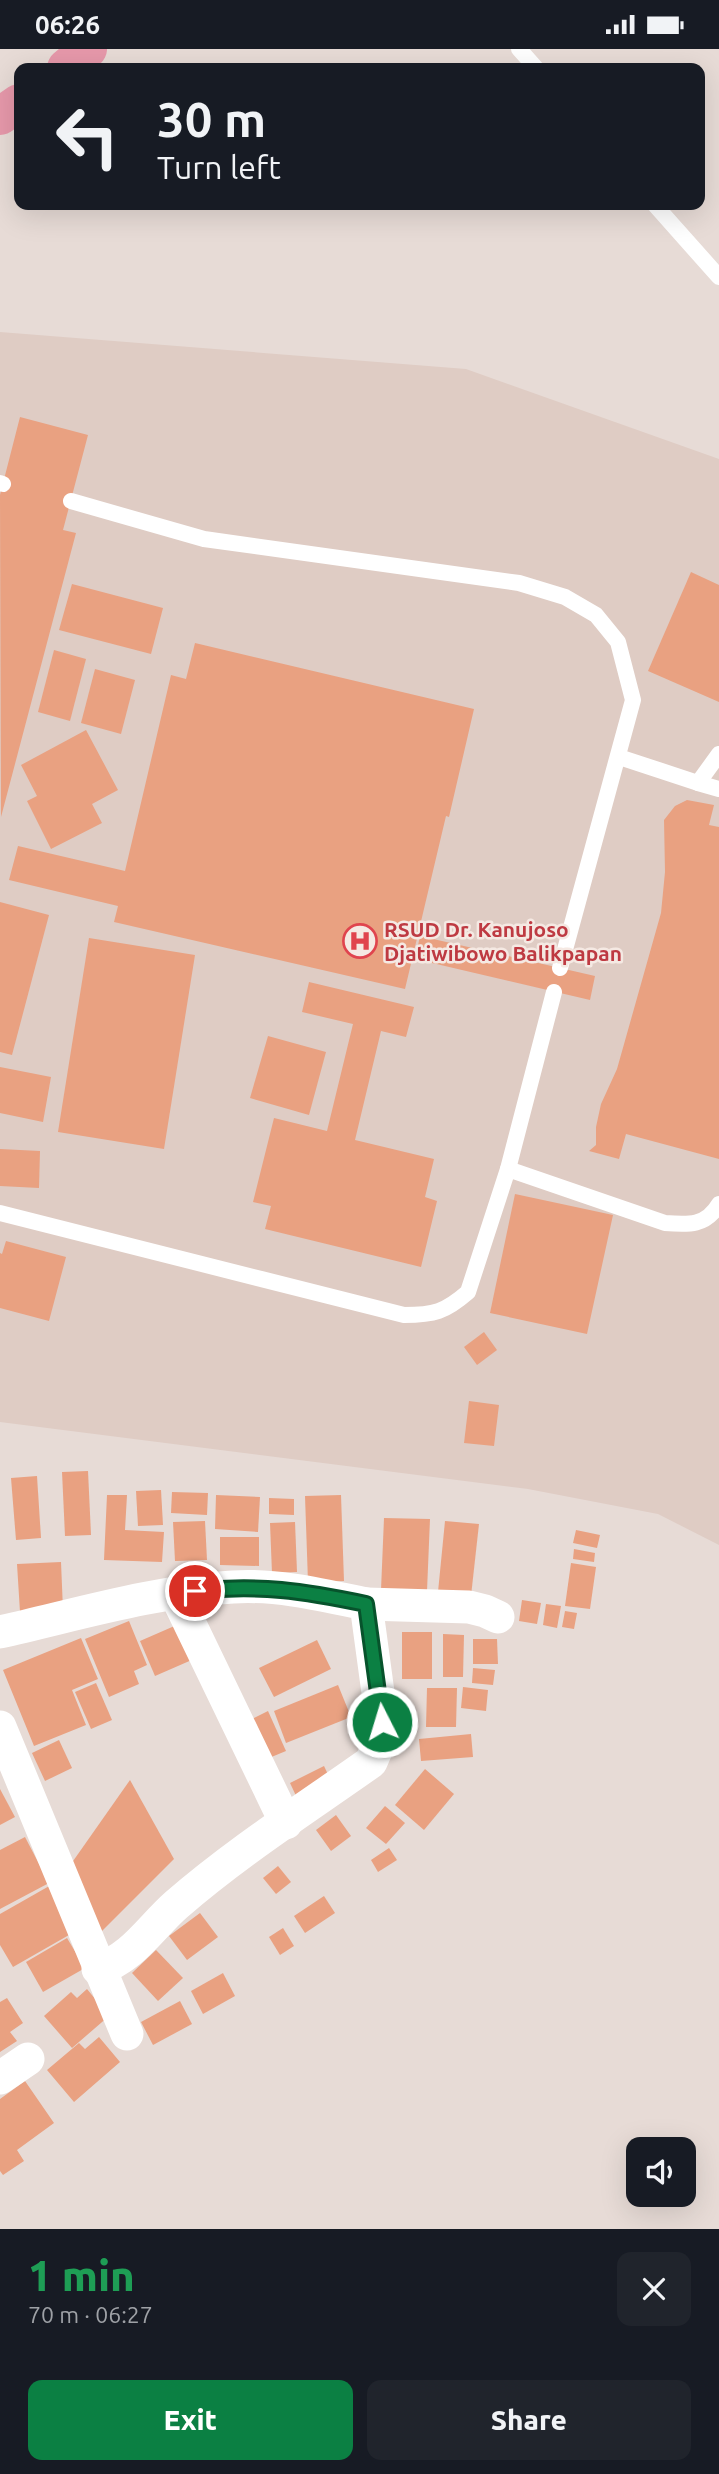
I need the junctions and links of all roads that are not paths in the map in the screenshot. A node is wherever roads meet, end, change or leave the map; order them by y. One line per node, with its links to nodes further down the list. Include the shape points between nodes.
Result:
1 (88, 49): 3 (highway)
2 (519, 49): 4 (lane)
3 (72, 63)
4 (532, 63)
5 (659, 210): 6 (lane)
6 (719, 277)
7 (71, 501): 9 (lane, via 204,539 519,583 565,597 596,615 618,642 633,700)
8 (719, 754): 10 (lane)
9 (619, 757): 10 (lane); 12 (lane)
10 (698, 783): 11 (lane)
11 (719, 789)
12 (560, 968)
13 (554, 992): 14 (lane)
14 (508, 1169): 15 (lane, via 665,1223 692,1225 705,1220); 16 (lane, via 468,1292 453,1306 432,1315 404,1315)
15 (719, 1204)
16 (0, 1213)
17 (175, 1593): 18 (street, via 234,1586 282,1588); 20 (street); 22 (street)
18 (366, 1604): 19 (street, via 469,1607); 22 (street, via 379,1691 380,1741 371,1762)
19 (498, 1617)
20 (0, 1632)
21 (0, 1727): 23 (street)
22 (286, 1823): 23 (street, via 177,1905 119,1960)
23 (98, 1969): 24 (street)
24 (127, 2033)
25 (28, 2059): 26 (street)
26 (0, 2078)

